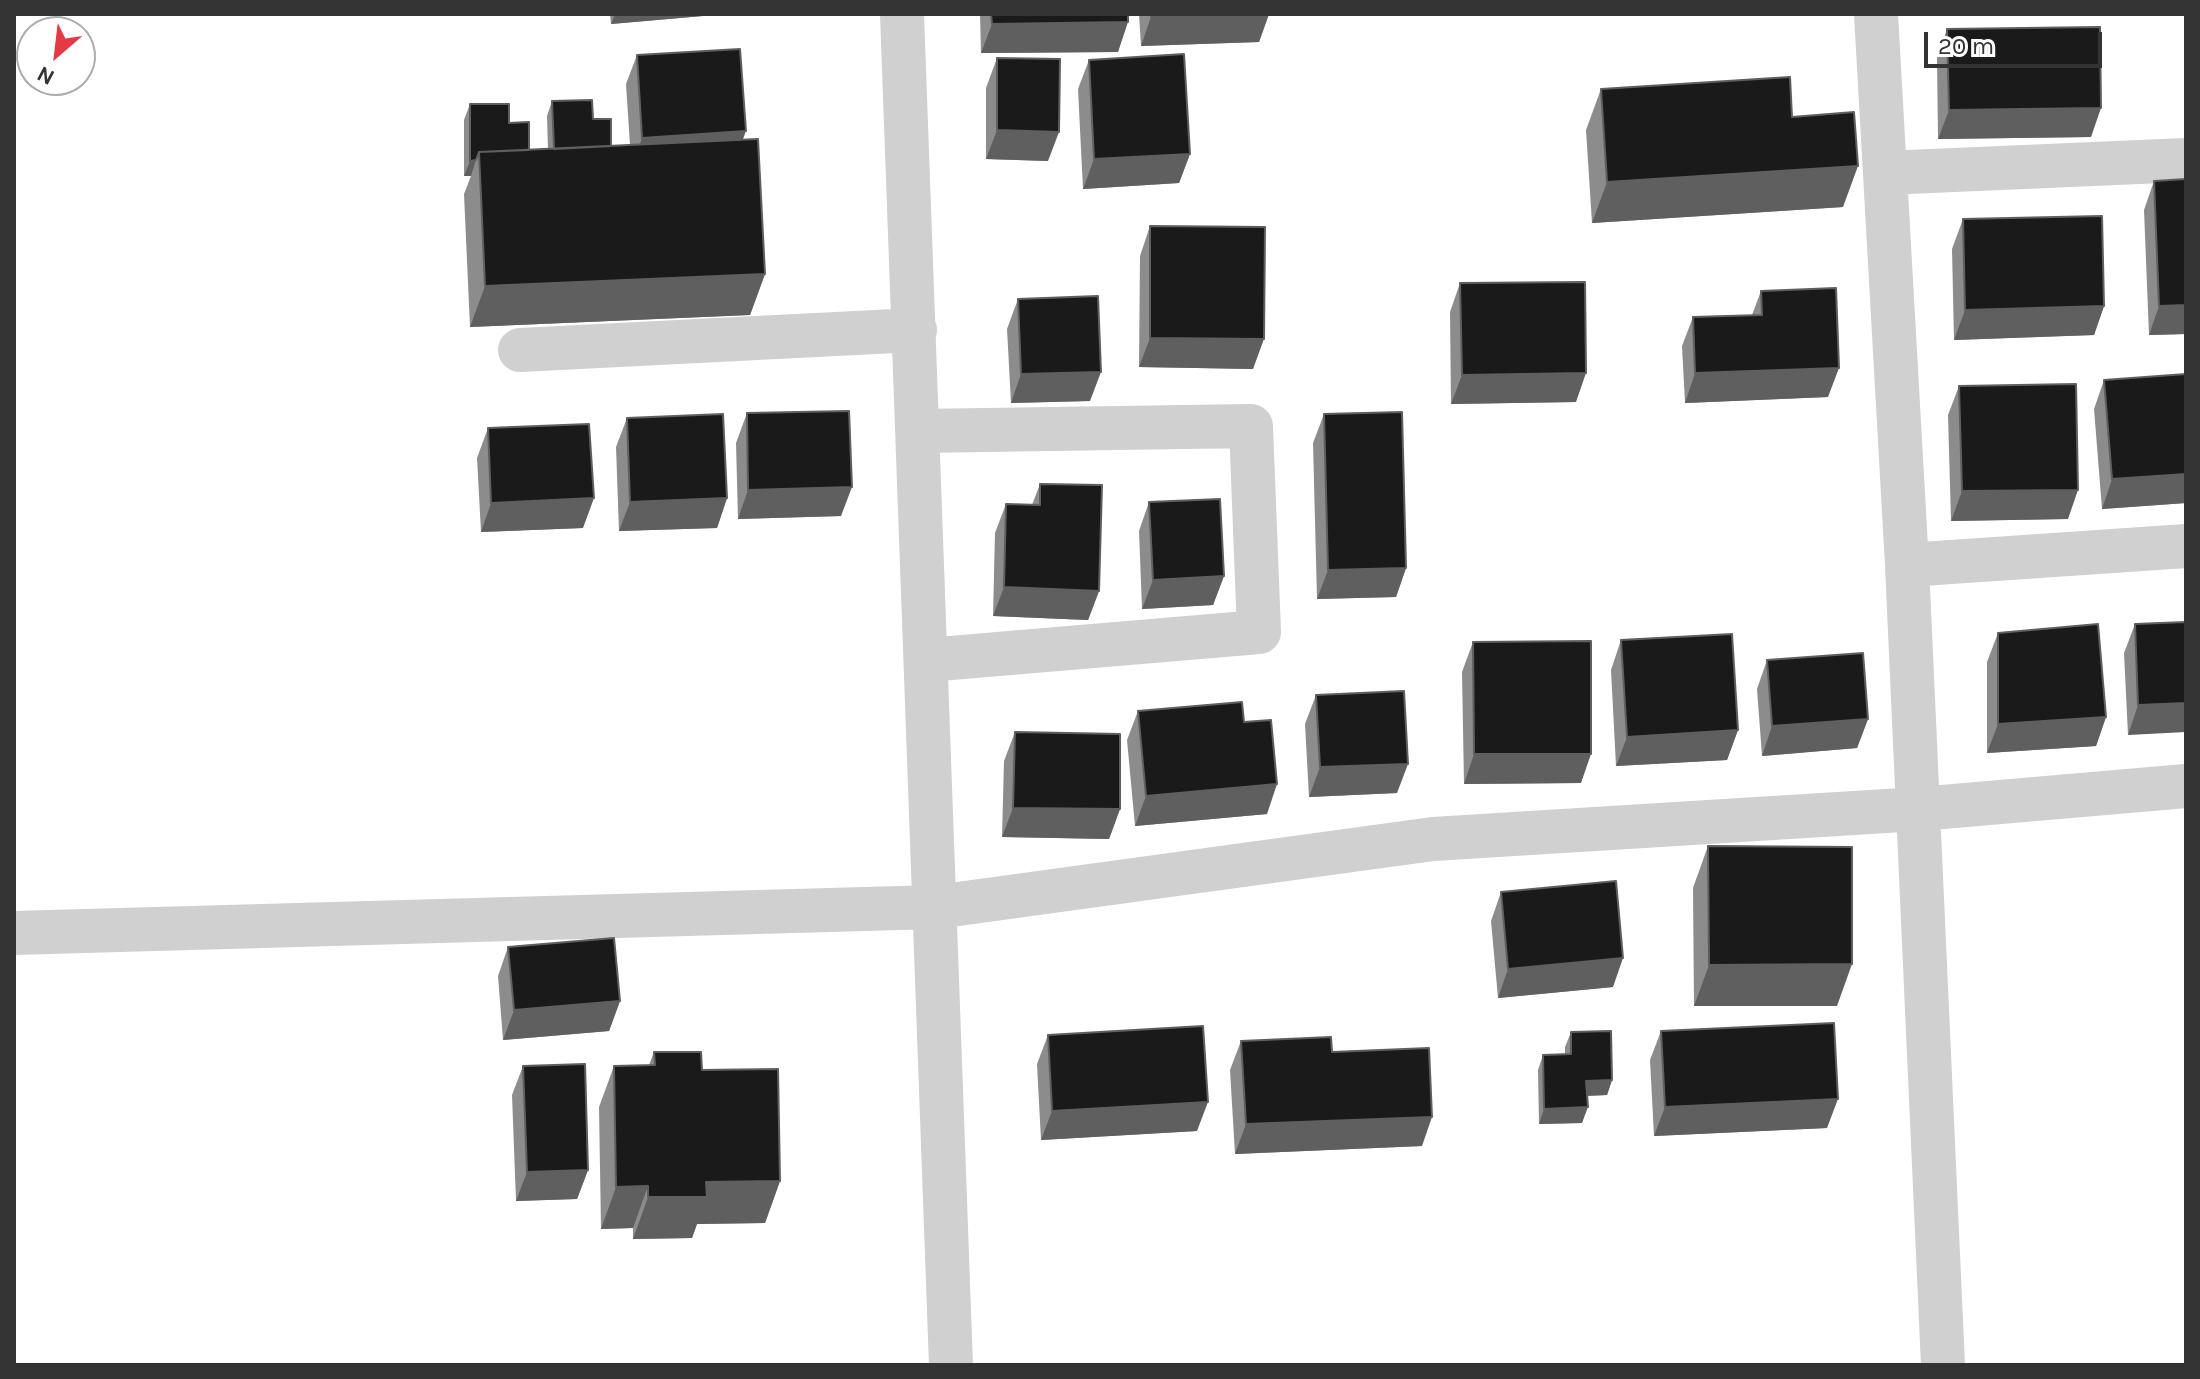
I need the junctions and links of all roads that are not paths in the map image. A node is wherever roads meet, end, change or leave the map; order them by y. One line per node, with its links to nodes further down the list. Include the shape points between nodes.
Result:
1 (902, 14): 5 (street)
2 (1876, 14): 4 (street)
3 (2186, 160): 4 (street)
4 (1885, 173): 9 (street)
5 (915, 330): 6 (street); 7 (street)
6 (520, 350)
7 (918, 431): 10 (street); 10 (street, via 1251,426 1259,632)
8 (2186, 546): 9 (street)
9 (1907, 565): 12 (street)
10 (927, 660): 13 (street)
11 (2186, 786): 12 (street)
12 (1919, 809): 13 (street, via 1433,839); 16 (street)
13 (936, 907): 14 (street); 15 (street)
14 (14, 933)
15 (951, 1365)
16 (1943, 1365)

